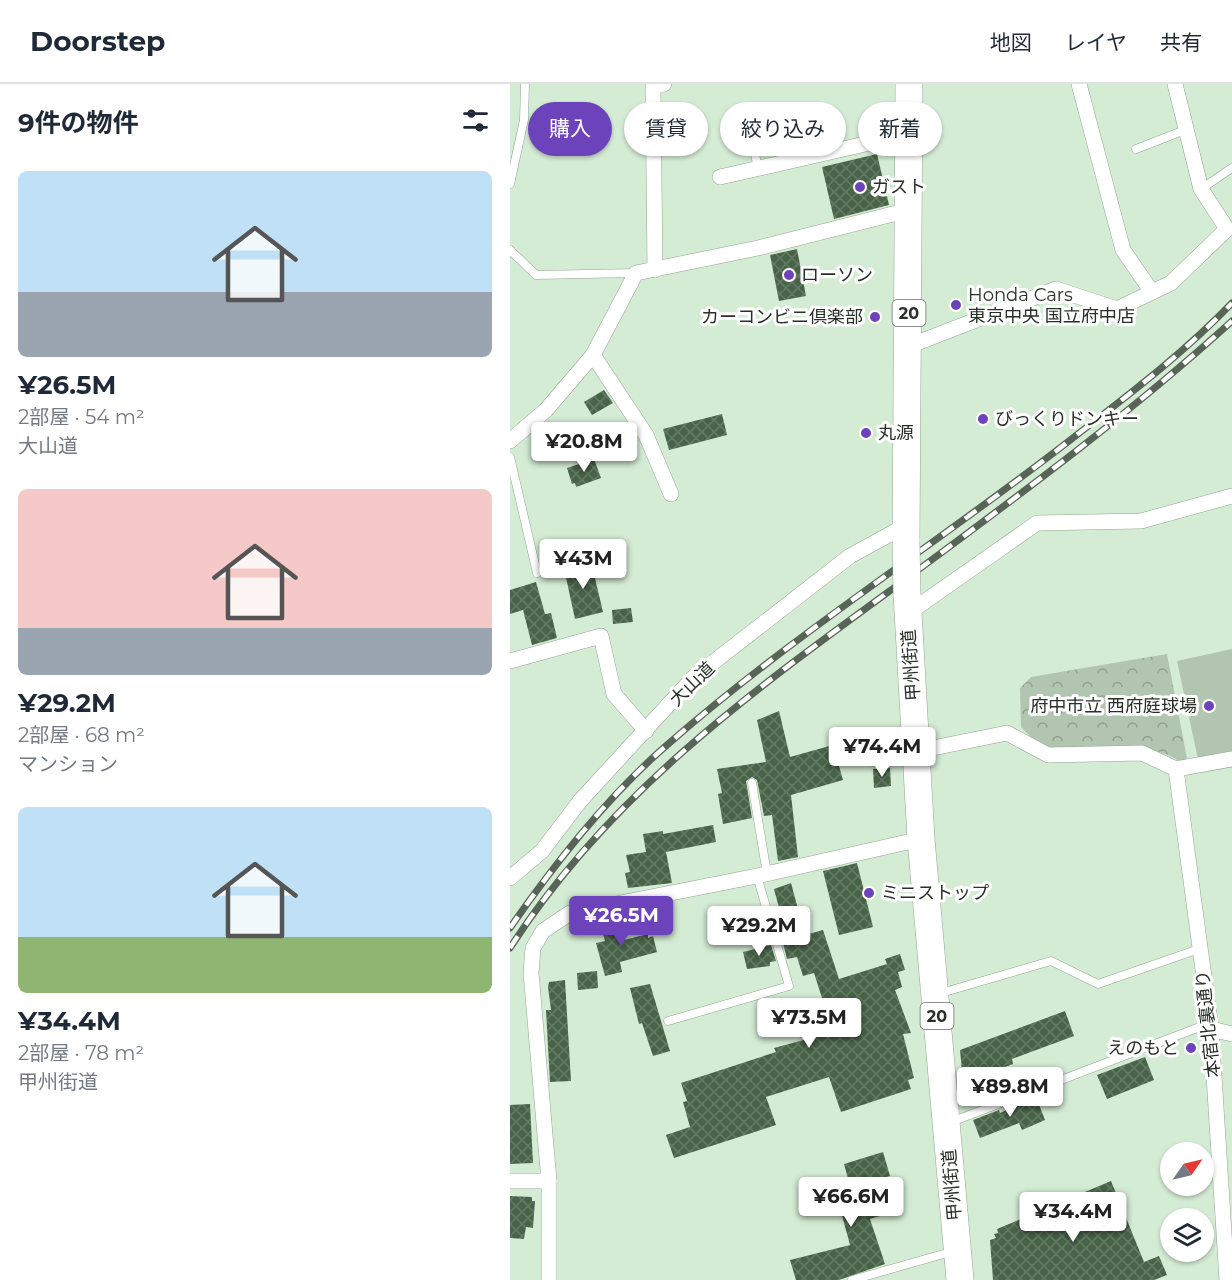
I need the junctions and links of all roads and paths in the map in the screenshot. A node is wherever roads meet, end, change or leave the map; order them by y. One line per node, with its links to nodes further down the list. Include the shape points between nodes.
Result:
1 (525, 84): 15 (lane, via 524,120)
2 (664, 84): 19 (street, via 653,86)
3 (909, 84): 6 (highway, 甲州街道 / 20)
4 (1079, 84): 21 (street, via 1123,250)
5 (1175, 84): 7 (street)
6 (909, 102)
7 (1185, 130): 9 (lane); 16 (street)
8 (858, 145): 12 (street)
9 (1136, 149)
10 (755, 156): 12 (lane)
11 (909, 156): 17 (highway, 甲州街道 / 20)
12 (758, 168): 14 (street)
13 (1232, 168): 16 (lane)
14 (720, 177)
15 (510, 184)
16 (1201, 189): 21 (street, via 1227,228 1171,284)
17 (909, 210): 19 (street); 22 (highway, 甲州街道 / 20)
18 (510, 250): 20 (lane, via 536,275)
19 (655, 270): 20 (street)
20 (636, 273): 23 (street)
21 (1152, 292): 22 (street, via 1117,309 1056,288)
22 (909, 346): 28 (highway, 甲州街道 / 20)
23 (593, 355): 24 (street, via 546,410); 26 (street, via 645,435)
24 (510, 441)
25 (510, 457): 29 (lane)
26 (671, 494)
27 (1232, 496): 30 (street, via 1142,521 1037,523)
28 (906, 534): 30 (highway, 甲州街道 / 20, bridge); 32 (street, 大山道, via 850,556 693,678)
29 (537, 573)
30 (907, 604): 33 (highway, 甲州街道 / 20)
31 (510, 661): 32 (street, via 601,636 614,694)
32 (646, 731): 39 (street, 大山道, via 580,801 542,851)
33 (918, 751): 35 (street, via 1006,733 1048,755 1142,753); 37 (highway, 甲州街道 / 20)
34 (1232, 759): 35 (street)
35 (1176, 770): 40 (street, 本宿北裏通り)
36 (752, 783): 38 (lane)
37 (921, 839): 38 (street); 41 (highway, 甲州街道 / 20)
38 (762, 875): 42 (lane, via 789,986); 47 (street, via 570,913 543,931 533,948 531,973)
39 (510, 878)
40 (1199, 949): 41 (lane, via 1098,984 1051,961); 43 (street, 本宿北裏通り)
41 (935, 995): 45 (highway, 甲州街道 / 20)
42 (668, 1021)
43 (1211, 1029): 44 (street); 45 (lane, via 1197,1028); 52 (street, 本宿北裏通り)
44 (1232, 1034)
45 (947, 1124): 48 (highway, 甲州街道 / 20)
46 (510, 1181): 47 (street)
47 (549, 1181): 49 (street)
48 (957, 1250): 50 (lane); 51 (highway, 甲州街道 / 20)
49 (549, 1280)
50 (852, 1280)
51 (960, 1280)
52 (1227, 1280)

